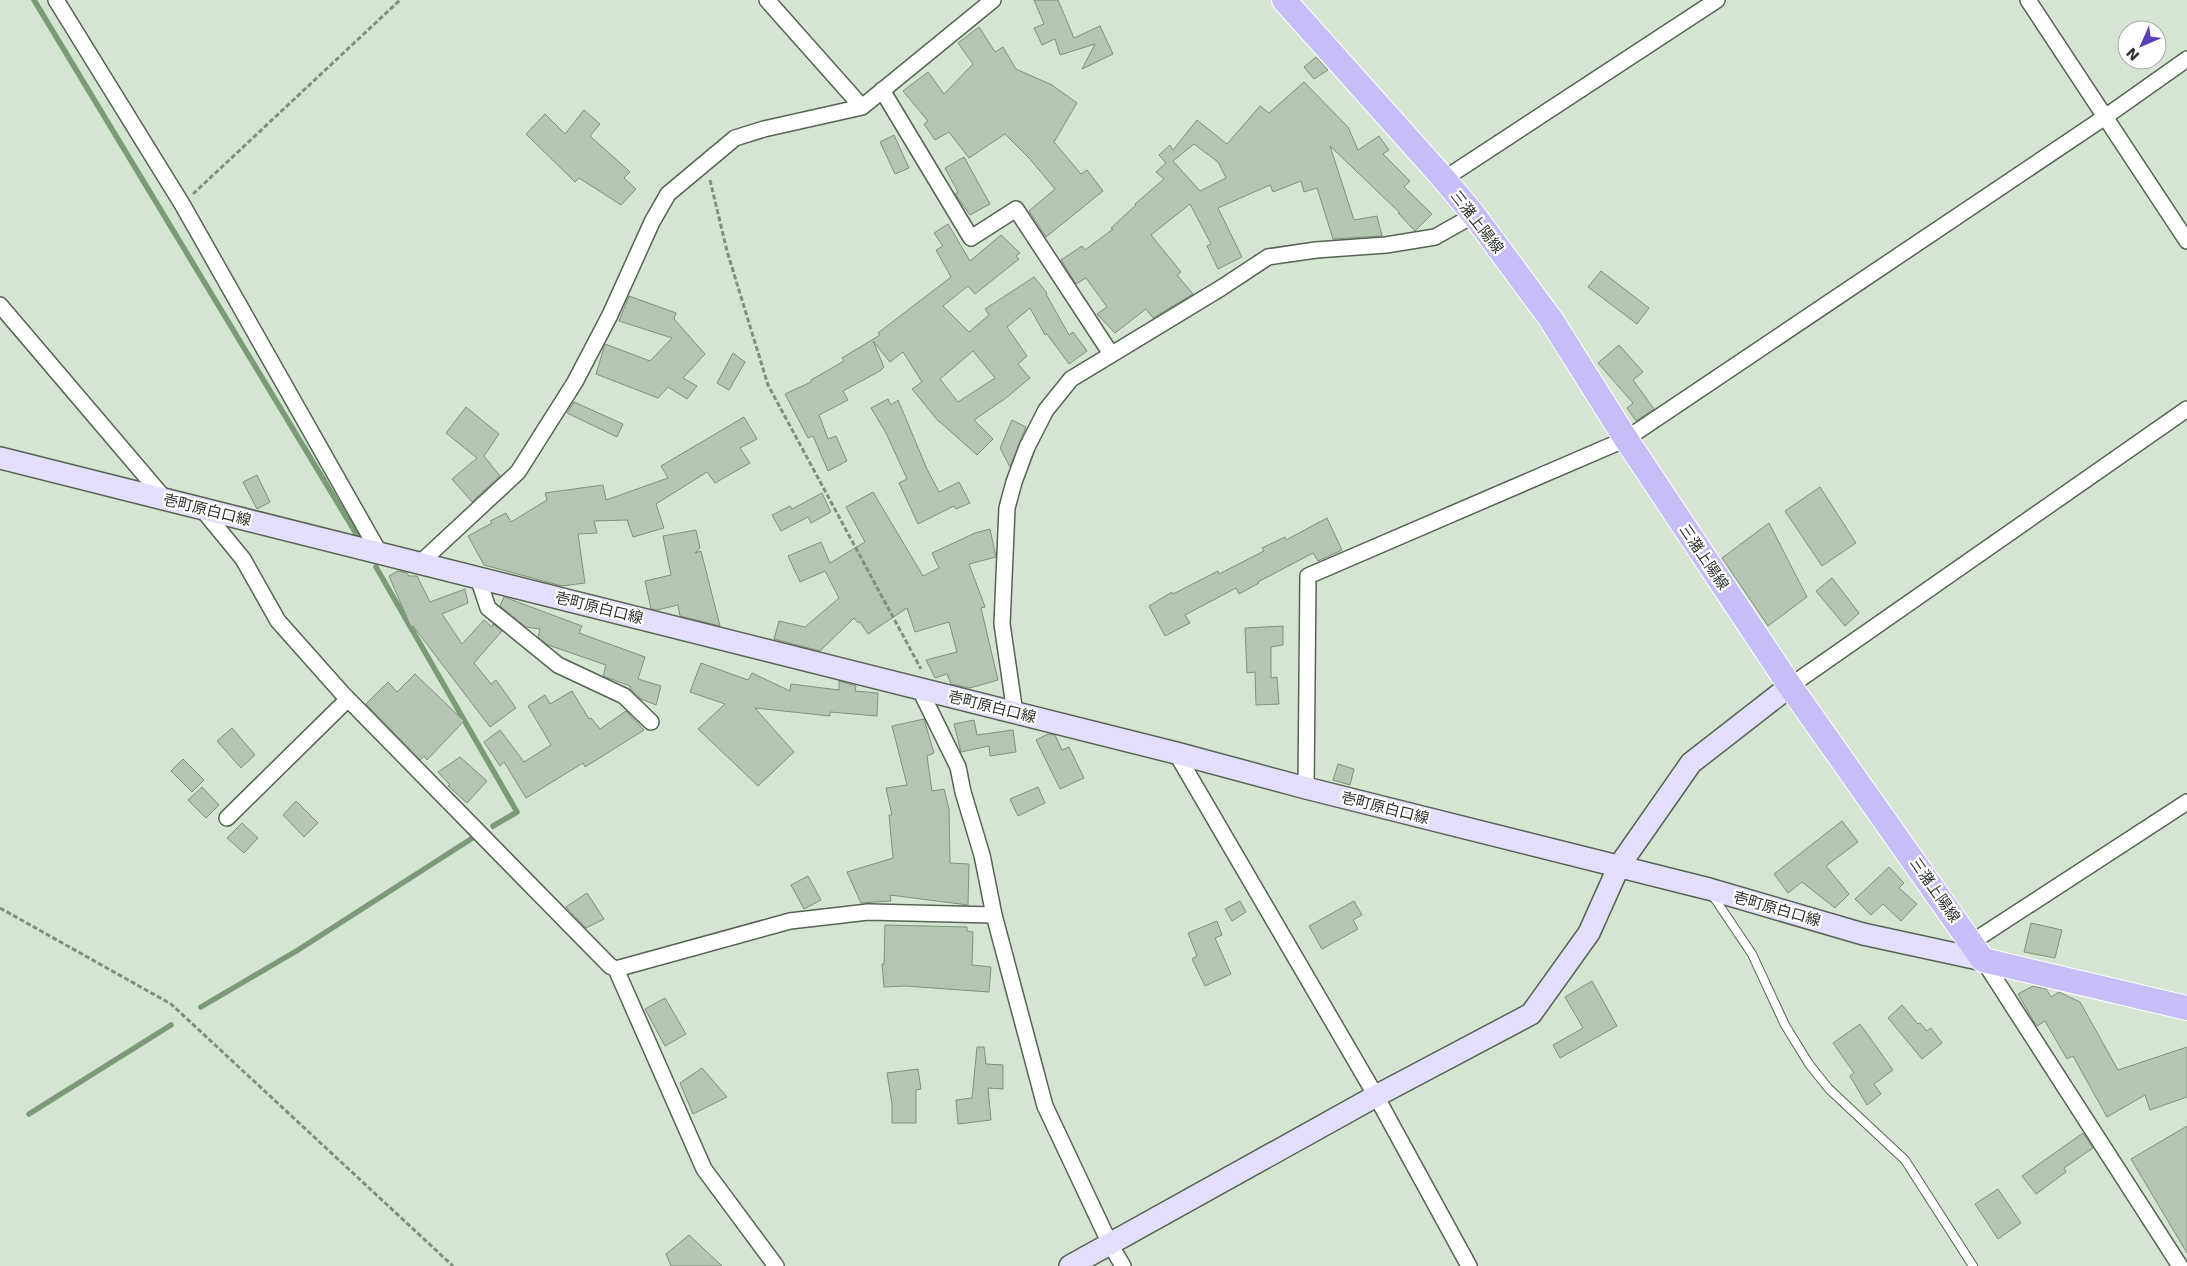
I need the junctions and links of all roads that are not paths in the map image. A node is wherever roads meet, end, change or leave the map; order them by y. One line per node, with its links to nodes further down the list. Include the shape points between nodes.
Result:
1 (56, 0): 21 (street, via 182,204)
2 (767, 0): 9 (street)
3 (993, 0): 8 (street)
4 (1284, 0): 11 (main road, 三潴上陽線)
5 (1717, 0): 11 (street)
6 (2028, 0): 10 (street)
7 (2187, 59): 10 (street)
8 (882, 90): 9 (street); 15 (street, via 971,238 1016,209)
9 (862, 107): 22 (street, via 735,138 668,194 575,382 518,472)
10 (2105, 116): 13 (street); 17 (street)
11 (1444, 179): 12 (main road, 三潴上陽線)
12 (1474, 215): 15 (street, via 1434,237 1268,257); 17 (main road, 三潴上陽線, via 1550,318)
13 (2187, 241)
14 (0, 305): 19 (street)
15 (1111, 354): 27 (street, via 1072,379 1046,410 1027,447 1007,508 1002,624)
16 (2187, 409): 24 (street)
17 (1626, 440): 24 (main road, 三潴上陽線); 30 (street, via 1308,576)
18 (0, 458): 19 (main road, 壱町原白口線)
19 (165, 499): 20 (main road, 壱町原白口線)
20 (202, 509): 21 (main road, 壱町原白口線); 26 (street, via 243,558 278,620)
21 (379, 552): 22 (main road, 壱町原白口線)
22 (420, 564): 23 (main road, 壱町原白口線)
23 (478, 578): 25 (main road, 壱町原白口線); 28 (street, via 488,608 558,665 624,696)
24 (1790, 686): 33 (main road, via 1691,763); 36 (main road, 三潴上陽線)
25 (927, 691): 27 (main road, 壱町原白口線); 35 (street, via 958,767 982,855)
26 (348, 699): 32 (street); 37 (street)
27 (1015, 713): 29 (main road, 壱町原白口線)
28 (651, 722)
29 (1176, 753): 30 (main road, 壱町原白口線); 39 (street)
30 (1306, 788): 33 (main road, 壱町原白口線)
31 (2187, 802): 36 (street)
32 (227, 818)
33 (1619, 866): 34 (main road, 壱町原白口線); 39 (main road, via 1589,933 1531,1014)
34 (1709, 889): 36 (main road, 壱町原白口線, via 1863,934); 45 (lane, via 1752,954 1785,1025 1809,1064 1829,1088 1905,1160)
35 (994, 915): 37 (street, via 868,912 790,921); 40 (street, via 1045,1106)
36 (1978, 951): 38 (main road); 46 (street)
37 (616, 969): 41 (street, via 704,1169)
38 (2187, 1008)
39 (1376, 1096): 40 (main road); 44 (street)
40 (1110, 1244): 42 (main road); 43 (street)
41 (776, 1266)
42 (1070, 1266)
43 (1123, 1266)
44 (1469, 1266)
45 (1973, 1266)
46 (2180, 1266)

